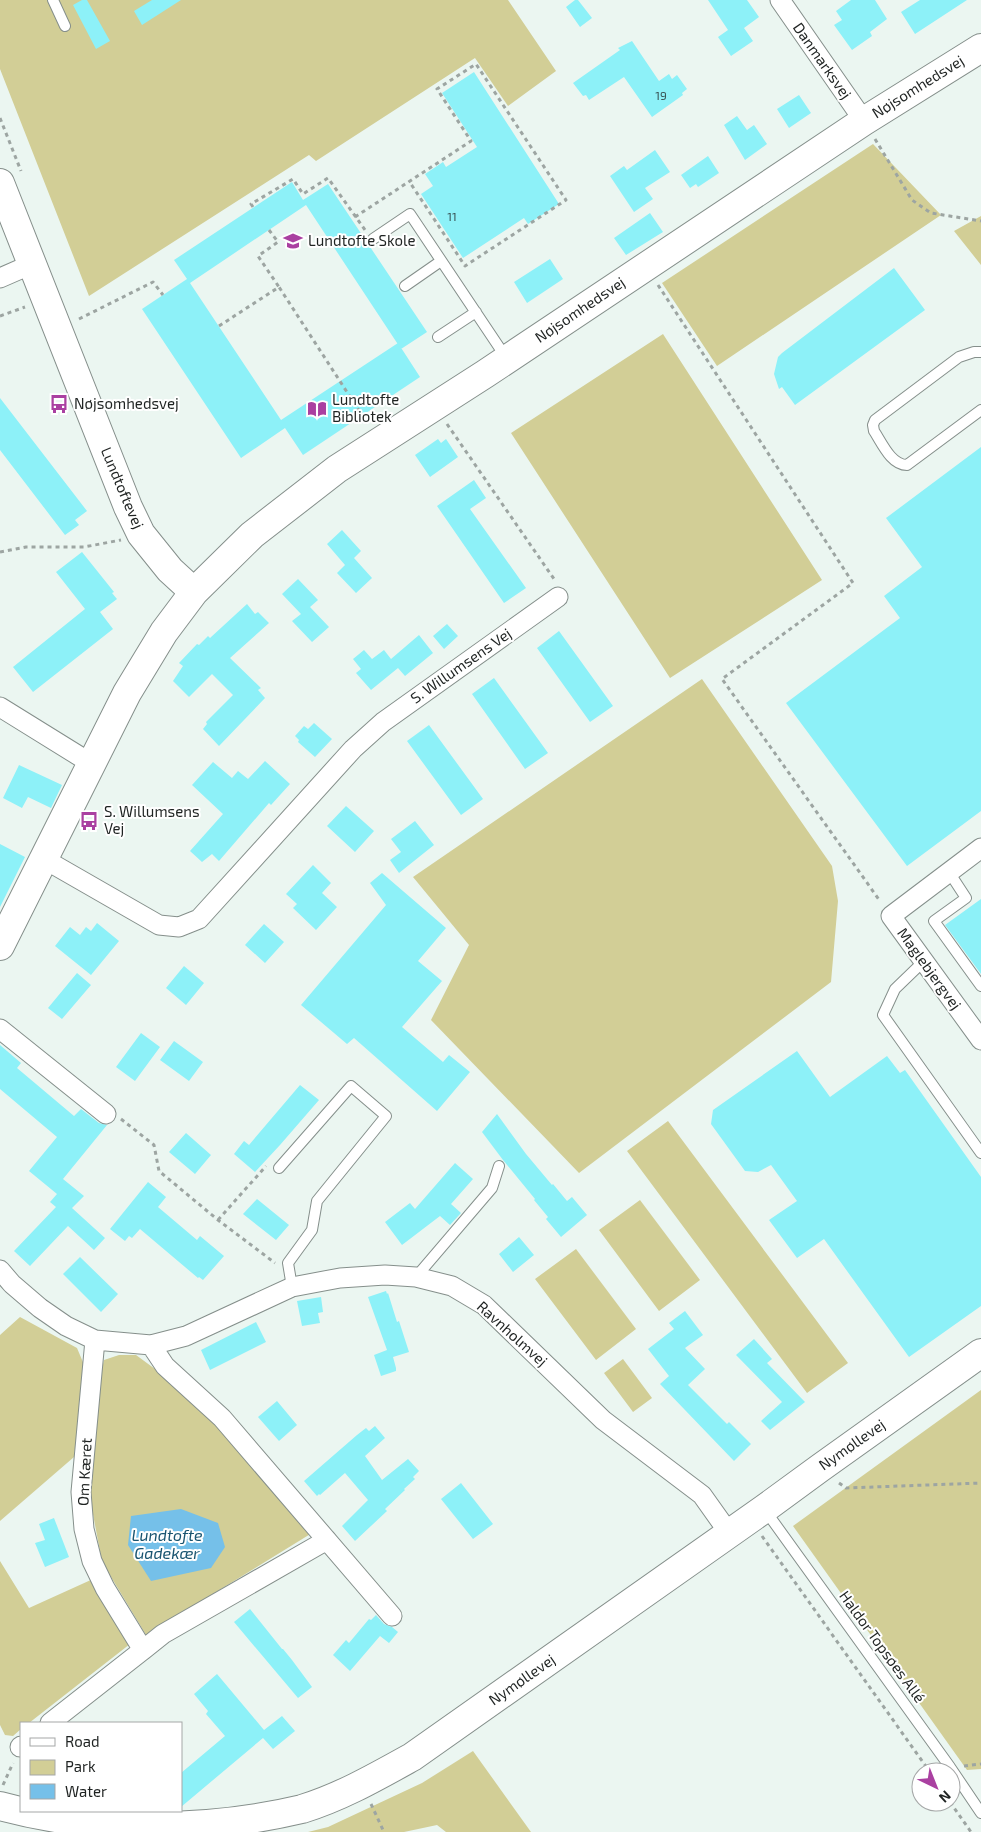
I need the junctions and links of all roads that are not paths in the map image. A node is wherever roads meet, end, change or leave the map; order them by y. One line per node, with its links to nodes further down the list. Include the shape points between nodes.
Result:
1 (53, 0): 3 (lane)
2 (780, 0): 5 (street, Danmarksvej)
3 (65, 26)
4 (981, 48): 5 (street, Nøjsomhedsvej)
5 (864, 122): 15 (street, Nøjsomhedsvej)
6 (0, 183): 9 (street, Lundtoftevej)
7 (372, 239): 8 (lane, via 410,214)
8 (442, 261): 11 (lane); 12 (lane)
9 (32, 264): 10 (street); 17 (street, Lundtoftevej, via 141,534 170,570)
10 (0, 278)
11 (405, 286)
12 (476, 312): 13 (lane); 15 (lane)
13 (438, 337)
14 (981, 352): 16 (lane, via 959,357 876,420 874,431 894,460 900,465 907,465)
15 (507, 359): 17 (street, Nøjsomhedsvej, via 337,469 252,535)
16 (981, 410)
17 (194, 592): 20 (street, via 143,665)
18 (558, 597): 22 (street, S. Willumsens Vej, via 383,722 353,750 199,918 179,927 159,925)
19 (0, 707): 20 (street)
20 (92, 764): 22 (street)
21 (981, 848): 23 (street, Maglebjergvej)
22 (44, 859): 24 (street)
23 (949, 872): 25 (street, Maglebjergvej, via 891,916); 26 (lane, via 966,898 934,921)
24 (0, 946)
25 (924, 961): 28 (street, Maglebjergvej); 30 (lane, via 895,988 883,1015)
26 (981, 986)
27 (0, 1029): 29 (street)
28 (981, 1040)
29 (106, 1114)
30 (981, 1153)
31 (499, 1166): 34 (lane, via 492,1188)
32 (278, 1168): 35 (lane, via 351,1086 386,1116 316,1201 312,1230 288,1263)
33 (0, 1270): 36 (street, Ravnholmvej, via 40,1308)
34 (416, 1277): 35 (street, Ravnholmvej, via 340,1278); 39 (street, Ravnholmvej, via 452,1286 484,1305 603,1420 702,1495)
35 (292, 1287): 37 (street, Ravnholmvej, via 186,1336)
36 (95, 1340): 37 (street, Ravnholmvej); 42 (street, Om Kæret, via 81,1492 84,1528 92,1560 105,1588)
37 (151, 1345): 40 (street, via 165,1366 222,1418)
38 (981, 1354): 39 (street, Nymøllevej)
39 (748, 1521): 44 (lane, Haldor Topsøes Allé); 47 (street, Nymøllevej, via 412,1757 361,1786 302,1809 252,1823 185,1830 132,1831 68,1825)
40 (327, 1540): 41 (street); 42 (street, via 163,1634)
41 (392, 1616)
42 (143, 1650): 43 (street)
43 (51, 1722)
44 (978, 1802): 48 (lane, Haldor Topsøes Allé)
45 (0, 1806): 46 (street, Nymøllevej)
46 (20, 1812)
47 (21, 1812)
48 (981, 1813)

